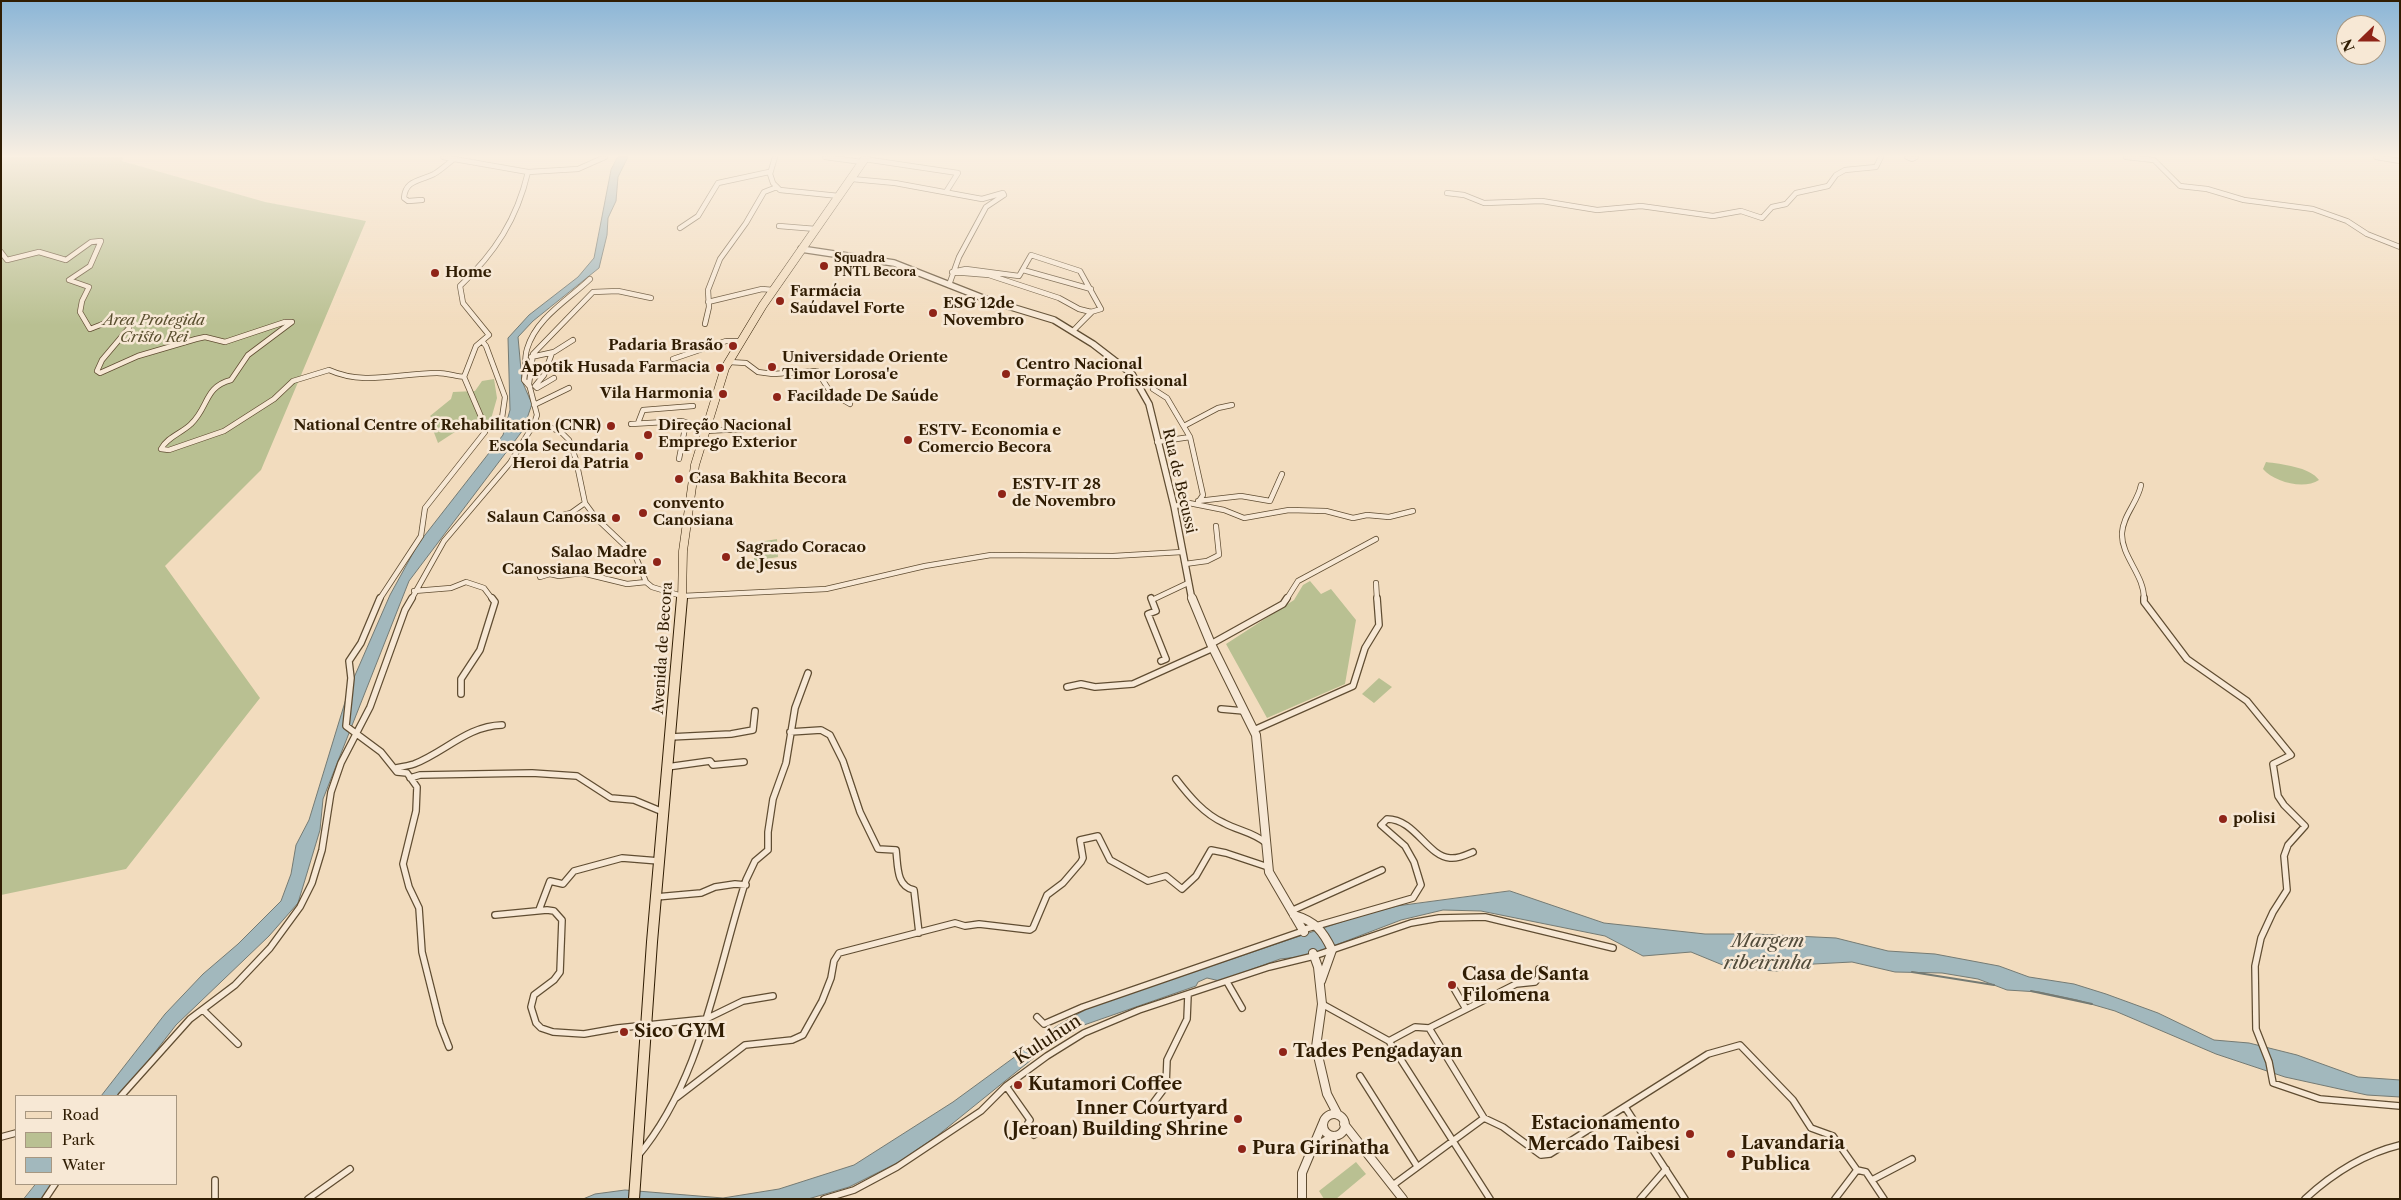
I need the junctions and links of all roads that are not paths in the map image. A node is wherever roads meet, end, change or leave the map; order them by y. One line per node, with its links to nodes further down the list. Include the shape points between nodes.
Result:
1 (517, 213): 28 (street, via 496,250 460,286 463,303 489,335)
2 (700, 213): 12 (street)
3 (752, 213): 24 (street, via 720,259 708,290)
4 (827, 213): 13 (main road, Avenida de Becora)
5 (983, 213): 18 (street)
6 (1691, 213): 7 (street, via 1713,216)
7 (1730, 213)
8 (1748, 213): 9 (street, via 1764,218)
9 (1768, 213)
10 (2324, 213): 14 (street)
11 (779, 226): 13 (street)
12 (680, 228)
13 (816, 229): 15 (main road, Avenida de Becora)
14 (2400, 247)
15 (802, 249): 20 (street, Rua de Becussi, via 894,263); 22 (main road, Avenida de Becora)
16 (1, 252): 34 (street, via 7,260 39,252 66,260 90,242 101,241 90,266 69,280 89,287 80,312 90,329 96,329 113,318 129,322 130,328 102,360 97,371 100,373 138,356 196,339 205,337 225,342 292,322 285,331 256,348 237,368 231,380 220,383 208,393 208,404 195,420 164,442 161,449 169,450 224,431 274,399 293,380 329,370 338,376 362,379 439,373)
17 (1023, 270): 18 (street, via 1019,276 966,269); 21 (street); 21 (street, via 1031,256 1080,271)
18 (952, 272): 20 (street); 25 (street, via 996,276)
19 (590, 279): 31 (street, via 548,315 531,338 526,350)
20 (948, 285): 50 (street, Rua de Becussi, via 1054,320 1121,364 1132,374 1146,396)
21 (1091, 288): 25 (street, via 1102,308)
22 (773, 290): 24 (street); 29 (main road, Avenida de Becora)
23 (651, 298): 31 (street, via 618,291 593,292)
24 (708, 302): 26 (street)
25 (1091, 312): 25 (street, via 1091,315 1073,331)
26 (705, 324)
27 (573, 340): 30 (street)
28 (482, 341): 34 (street, via 476,346); 44 (street, via 505,397 501,425)
29 (741, 341): 32 (street, via 726,341); 33 (main road, Avenida de Becora)
30 (552, 353): 31 (street); 35 (street, via 544,375 534,386 537,388)
31 (530, 358): 39 (street)
32 (673, 359)
33 (729, 362): 38 (street, via 746,363 758,372 766,373 817,372 828,390); 48 (main road, Avenida de Becora)
34 (464, 377): 81 (street, via 485,422 485,432 425,508 421,536 382,594 361,643 349,661 353,675 346,726)
35 (554, 378)
36 (568, 388): 39 (street)
37 (1153, 389): 46 (street, via 1164,395)
38 (850, 404)
39 (534, 405): 44 (street, via 537,415)
40 (1232, 405): 46 (street, via 1218,408)
41 (693, 406): 42 (street, via 643,410)
42 (638, 423): 43 (street); 45 (street)
43 (686, 423): 48 (street); 51 (street)
44 (534, 424): 55 (street, via 549,426 569,440); 68 (street, via 510,463 444,541)
45 (631, 424)
46 (1184, 426): 49 (street)
47 (745, 429): 48 (street)
48 (705, 430): 69 (main road, Avenida de Becora, via 695,466 689,508)
49 (1190, 437): 50 (street); 54 (street, via 1203,495)
50 (1157, 442): 57 (street, Rua de Becussi)
51 (679, 459)
52 (1282, 474): 54 (street, via 1270,501 1240,496)
53 (2141, 485): 128 (street, via 2122,535 2128,559 2146,592 2144,602 2187,659 2247,701 2292,755 2273,764 2277,794 2286,810 2302,820 2305,826 2288,845 2284,856 2287,890 2261,938 2254,982 2256,1029 2269,1062 2273,1084 2297,1095 2331,1103)
54 (1198, 501): 56 (street)
55 (585, 503): 59 (street, via 571,513); 65 (street, via 634,555)
56 (1189, 503): 57 (street); 58 (street, via 1244,518 1283,510 1326,511 1353,518 1367,515 1389,517)
57 (1174, 506): 62 (street, Rua de Becussi)
58 (1413, 511)
59 (556, 517)
60 (1216, 526): 63 (street, via 1218,555)
61 (1376, 539): 70 (street, via 1298,581 1283,604)
62 (1182, 552): 63 (street, Rua de Becussi); 69 (street, via 1113,556 1013,554 925,566 826,589)
63 (1186, 564): 67 (street, Rua de Becussi)
64 (528, 570): 65 (street, via 539,572 540,577 574,572 635,586)
65 (646, 582): 69 (street)
66 (1376, 582): 79 (street, via 1379,625 1365,648 1353,686)
67 (1188, 583): 70 (street, Rua de Becussi); 71 (street, via 1151,598 1156,611 1148,614 1166,659)
68 (414, 590): 74 (street, via 450,588 466,582 484,588 495,602 480,650 461,679); 81 (street, via 370,707)
69 (682, 596): 82 (main road, Avenida de Becora)
70 (1212, 646): 73 (street, via 1134,684); 77 (street, Rua de Becussi)
71 (1161, 661)
72 (808, 673): 80 (street)
73 (1067, 687)
74 (461, 694)
75 (1221, 709): 77 (street)
76 (755, 711): 82 (street, via 753,730)
77 (1244, 711): 79 (street, Rua de Becussi)
78 (502, 725): 85 (street, via 476,729 415,763)
79 (1254, 730): 89 (street, Rua de Becussi)
80 (790, 732): 94 (street, via 786,763 773,799 768,850 754,863); 101 (street, via 821,730 830,735 878,849 896,850 901,883 905,888 914,890)
81 (356, 733): 85 (street, via 378,749); 114 (street, via 331,792 322,850 312,883 300,907 270,948 235,985)
82 (670, 737): 84 (main road, Avenida de Becora)
83 (744, 762): 84 (street, via 713,765 710,761)
84 (668, 767): 88 (main road, Avenida de Becora)
85 (395, 768): 86 (street)
86 (410, 778): 88 (street, via 477,773 565,774 577,776 610,798 634,800); 121 (street, via 417,787 416,811 403,864 419,908 422,952)
87 (1176, 779): 89 (street, via 1220,822 1256,834)
88 (664, 812): 91 (main road, Avenida de Becora)
89 (1266, 844): 92 (street, Rua de Becussi)
90 (1473, 852): 99 (street, via 1448,859 1399,820 1389,818 1381,825 1383,830 1402,842 1422,885 1413,898)
91 (659, 861): 95 (main road, Avenida de Becora); 96 (street, via 622,858 574,871 563,884 550,881)
92 (1268, 867): 97 (street, Rua de Becussi); 101 (street, via 1250,864 1223,850 1211,850 1196,876 1182,889 1166,876 1148,881 1110,860 1098,836 1080,840 1081,862 1048,895 1030,930 979,924 965,926 955,922)
93 (1382, 870): 97 (street)
94 (746, 885): 95 (street); 116 (street)
95 (656, 897): 117 (main road, Avenida de Becora)
96 (539, 910): 98 (street); 117 (street, via 554,911 562,920 563,934 560,972 534,994 531,1007 536,1023 552,1032 584,1034)
97 (1293, 913): 99 (street); 100 (street, Rua de Becussi)
98 (495, 915)
99 (1320, 926): 100 (street); 103 (street)
100 (1303, 931): 115 (street, via 1083,1007 1051,1023 1044,1024)
101 (919, 933): 126 (street, via 839,953 835,957 830,982 802,1036 745,1045)
102 (1613, 948): 103 (street, Kuluhun, via 1485,917 1440,918 1411,923)
103 (1331, 950): 104 (street, Kuluhun); 107 (street)
104 (1313, 954): 106 (street, Kuluhun); 107 (street)
105 (1539, 969): 113 (street, via 1540,977 1535,982 1518,983)
106 (1227, 982): 109 (street, Kuluhun); 112 (street)
107 (1320, 984): 111 (street)
108 (1452, 985): 113 (street)
109 (1188, 995): 123 (street, Kuluhun, via 1139,1010 1084,1033); 127 (street, via 1190,1003 1186,1024 1167,1056 1163,1072 1166,1086)
110 (773, 996): 116 (street, via 743,1001)
111 (1322, 1004): 119 (street); 124 (street, via 1316,1047)
112 (1242, 1008)
113 (1466, 1009): 118 (street)
114 (202, 1010): 120 (street); 125 (street, via 172,1038)
115 (1037, 1017)
116 (706, 1019): 117 (street); 126 (street)
117 (647, 1024): 142 (main road, Avenida de Becora)
118 (1429, 1028): 119 (street, via 1415,1027); 131 (street)
119 (1388, 1041): 139 (street)
120 (238, 1044)
121 (449, 1047)
122 (1360, 1076): 144 (street)
123 (1006, 1086): 135 (street, via 1030,1120 1028,1123); 156 (street, Kuluhun, via 980,1110 897,1167 854,1190)
124 (1327, 1094): 130 (street); 132 (street)
125 (122, 1095)
126 (676, 1098): 142 (street, via 651,1142)
127 (1154, 1102)
128 (2400, 1106)
129 (1625, 1107): 131 (street, via 1550,1154 1540,1155 1503,1127); 146 (street); 147 (street, via 1708,1054 1740,1045 1793,1100 1811,1128 1832,1135 1848,1162)
130 (1338, 1115): 132 (street); 133 (street)
131 (1484, 1118): 139 (street)
132 (1325, 1119): 136 (street, via 1325,1130); 141 (street)
133 (1344, 1124): 136 (street, via 1343,1131); 138 (street)
134 (15, 1133): 137 (street)
135 (1034, 1135)
136 (1336, 1136): 138 (street); 141 (street)
137 (1, 1137)
138 (1357, 1142): 151 (street)
139 (1454, 1142): 144 (street); 159 (street)
140 (2400, 1145): 164 (street, via 2380,1148 2344,1167)
141 (1311, 1150): 157 (street, via 1302,1173)
142 (637, 1157): 152 (main road, Avenida de Becora)
143 (1912, 1159): 149 (street)
144 (1417, 1166): 151 (street)
145 (350, 1169): 155 (street)
146 (1666, 1169): 160 (street); 161 (street)
147 (1857, 1170): 149 (street, via 1866,1172); 162 (street)
148 (215, 1180): 154 (street)
149 (1872, 1180): 163 (street)
150 (54, 1185): 153 (street)
151 (1393, 1185): 158 (street)
152 (634, 1193)
153 (45, 1199)
154 (215, 1199)
155 (308, 1199)
156 (824, 1199)
157 (1302, 1199)
158 (1402, 1199)
159 (1490, 1199)
160 (1640, 1199)
161 (1685, 1199)
162 (1835, 1199)
163 (1884, 1199)
164 (2305, 1199)

